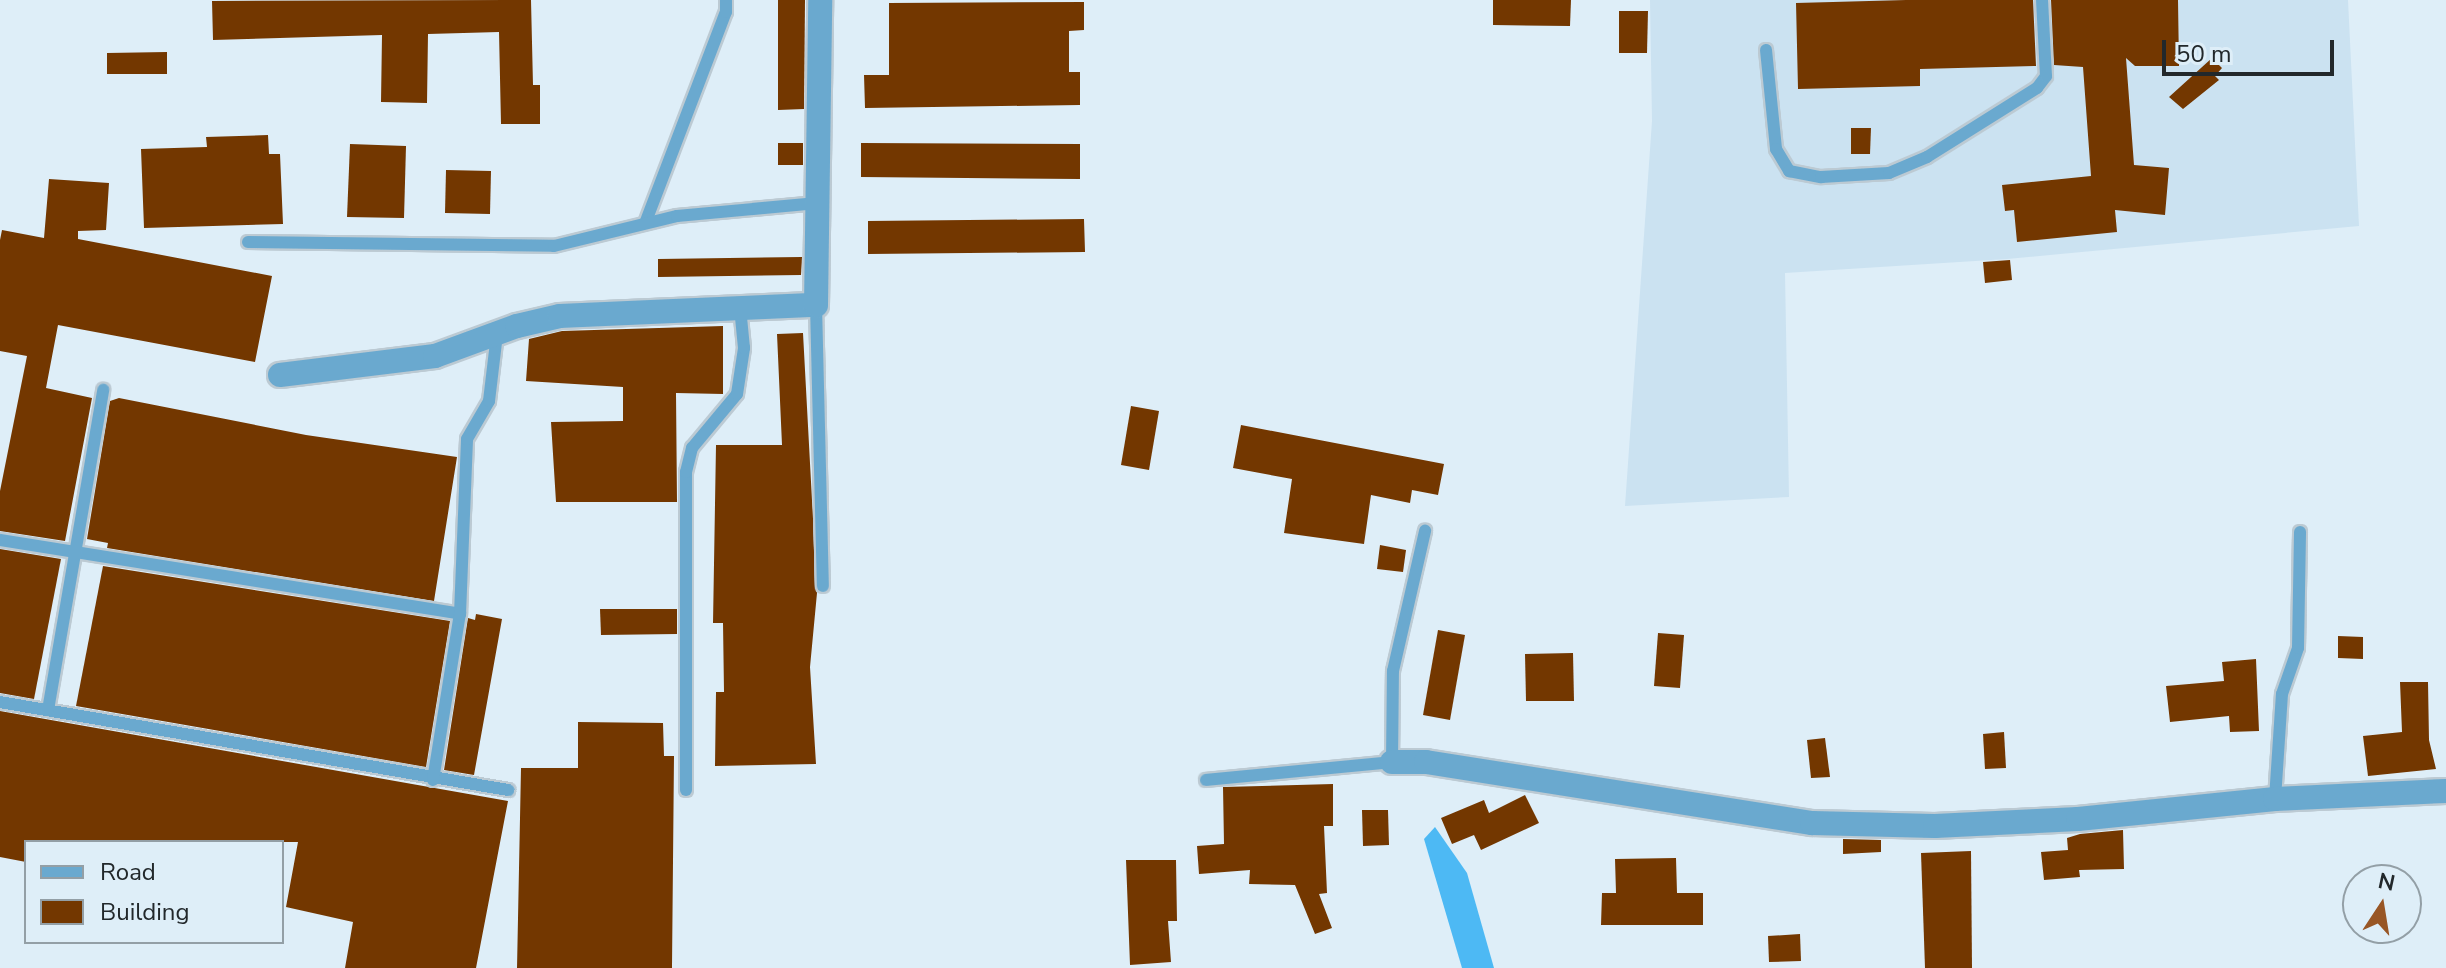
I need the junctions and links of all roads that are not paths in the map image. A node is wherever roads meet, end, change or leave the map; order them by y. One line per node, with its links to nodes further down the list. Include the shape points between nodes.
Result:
1 (726, 0): 6 (lane, via 726,12)
2 (820, 0): 5 (street)
3 (2042, 0): 4 (lane, via 2046,76 2037,88 1927,157 1889,173 1821,177 1789,171 1776,149)
4 (1766, 50)
5 (817, 203): 6 (lane); 8 (street)
6 (646, 221): 7 (lane, via 554,246)
7 (248, 242)
8 (816, 305): 9 (street); 17 (lane)
9 (740, 307): 10 (street, via 560,316); 25 (lane, via 744,348 737,394 692,448 686,472)
10 (497, 334): 11 (street, via 435,356); 18 (lane, via 489,401 467,439)
11 (280, 375)
12 (103, 390): 16 (lane)
13 (1425, 531): 21 (lane, via 1393,671)
14 (2300, 532): 27 (lane, via 2298,648 2282,694)
15 (0, 540): 16 (lane)
16 (74, 552): 18 (lane); 20 (lane)
17 (823, 586)
18 (460, 614): 22 (lane)
19 (0, 702): 20 (lane)
20 (48, 710): 22 (lane)
21 (1392, 762): 23 (lane); 27 (street, via 1426,762 1812,823 1935,826 2078,819)
22 (433, 780): 24 (lane)
23 (1206, 780)
24 (508, 790)
25 (686, 790)
26 (2446, 791): 27 (street)
27 (2275, 799)

